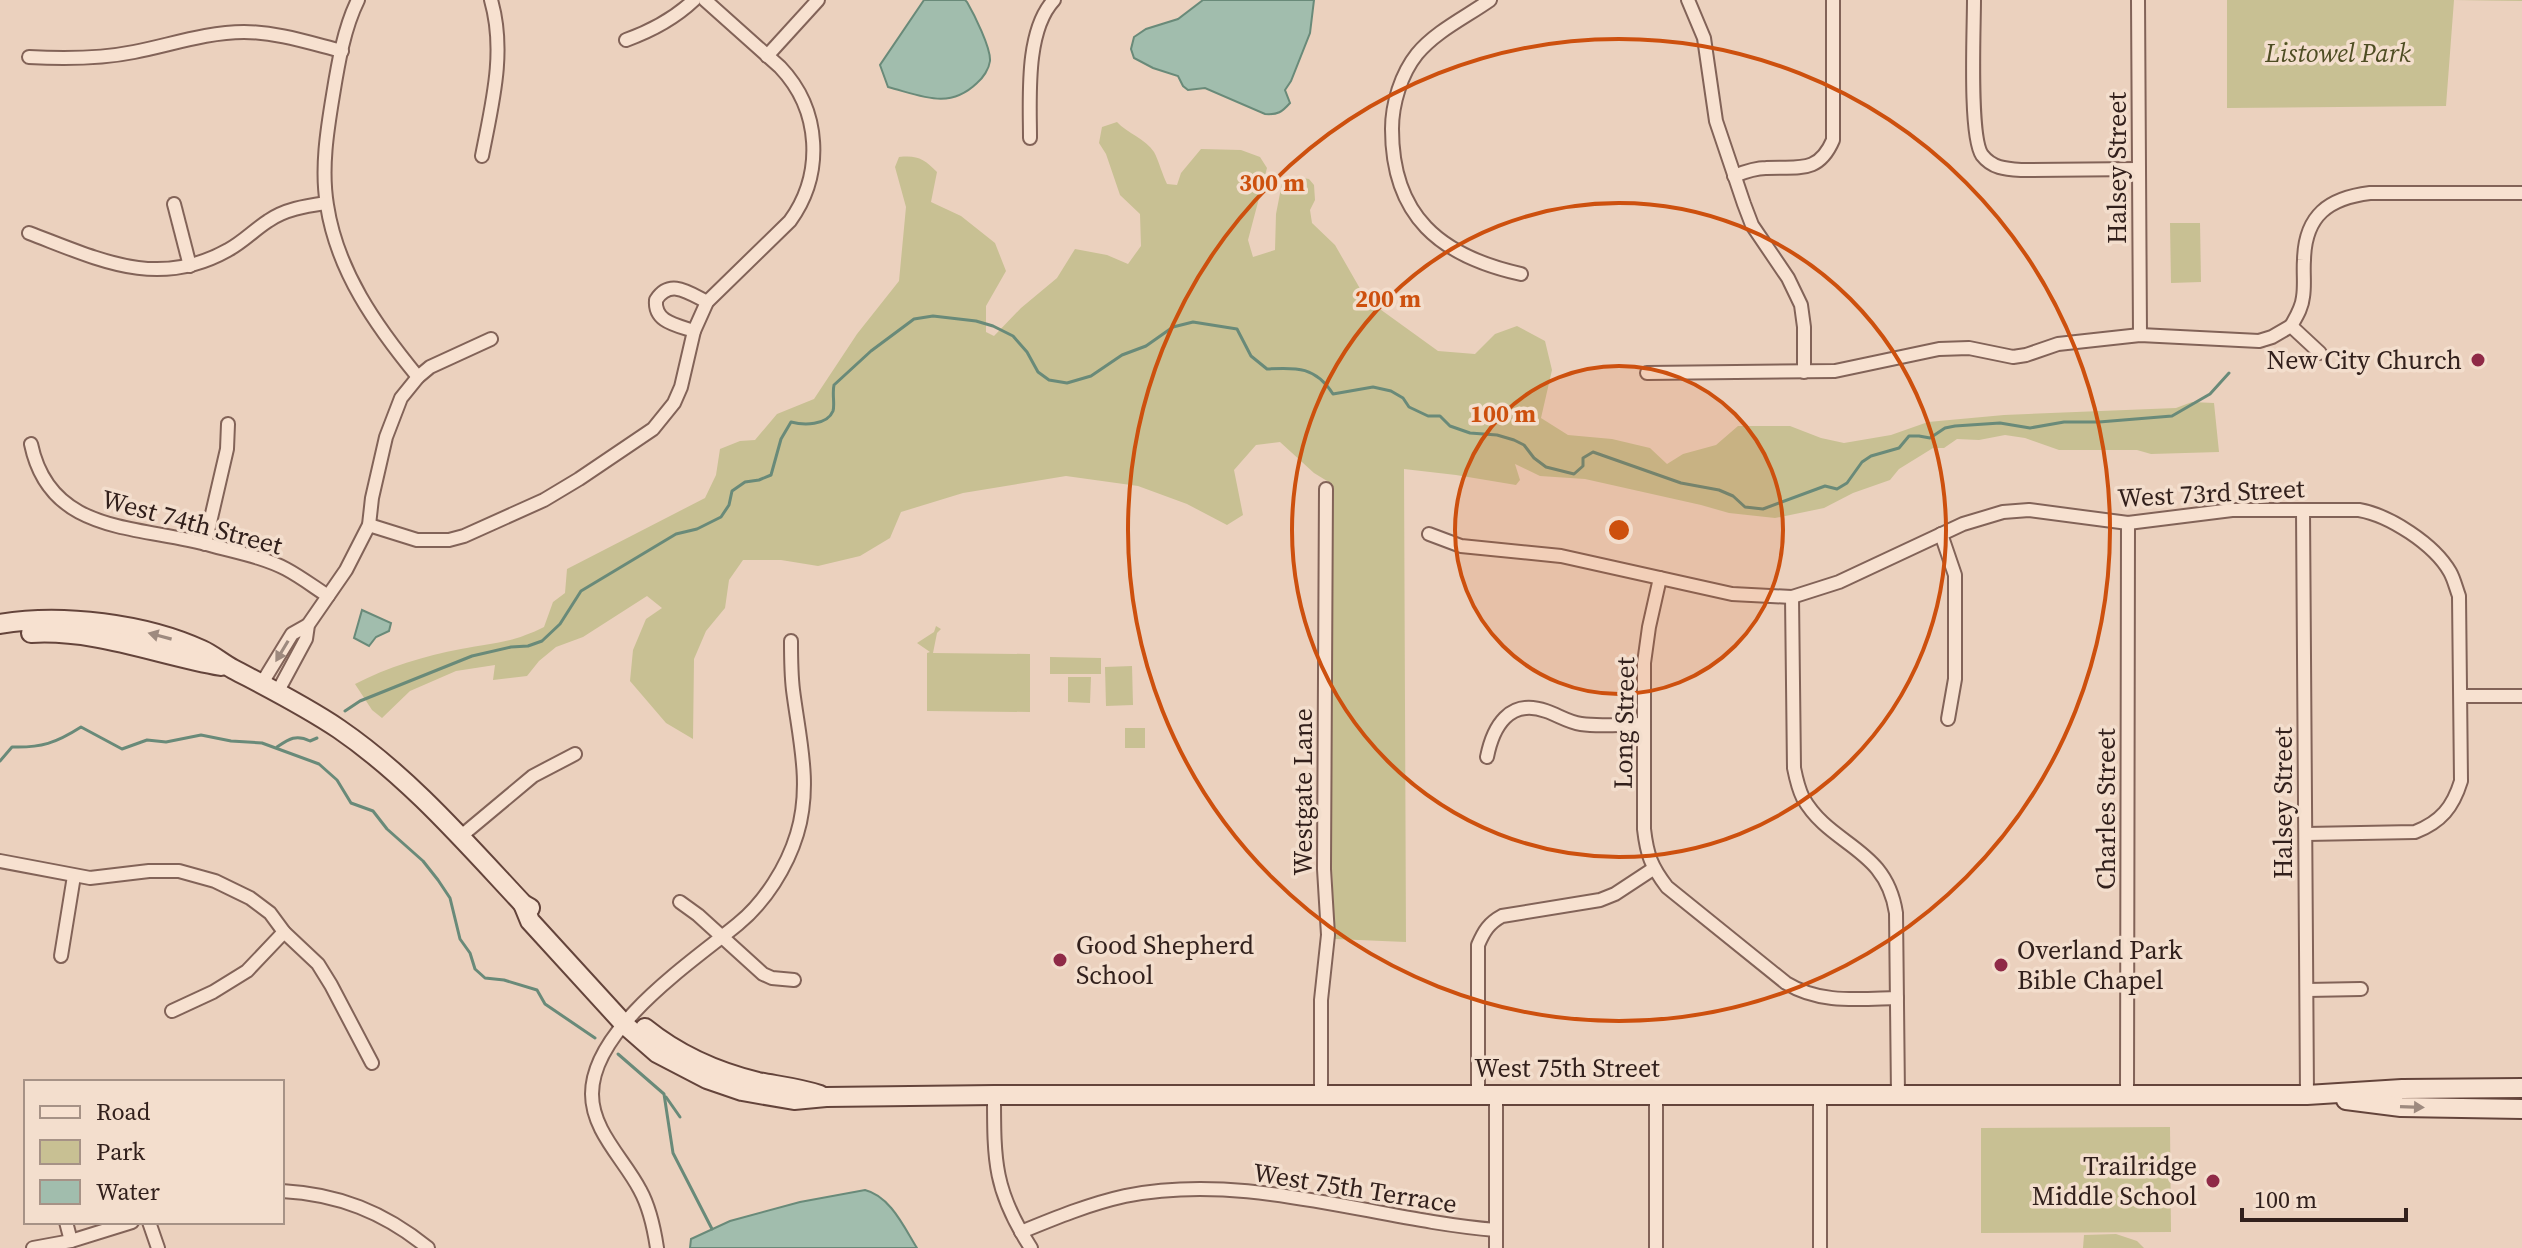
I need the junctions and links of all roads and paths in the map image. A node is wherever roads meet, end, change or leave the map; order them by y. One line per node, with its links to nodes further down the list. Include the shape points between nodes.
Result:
1 (358, 0): 13 (street)
2 (491, 0): 17 (street, via 499,54)
3 (694, 0): 12 (street, via 648,32)
4 (705, 0): 14 (street)
5 (818, 0): 14 (street)
6 (1054, 0): 16 (street, via 1041,19 1032,61)
7 (1490, 0): 25 (street, via 1417,54 1392,111 1392,152 1408,203 1430,233 1458,254)
8 (1688, 0): 19 (street, via 1704,38 1716,121)
9 (1833, 0): 19 (street, via 1829,151 1810,166)
10 (1974, 0): 18 (street, via 1974,131 1981,154 2001,169)
11 (2138, 0): 18 (street, Halsey Street)
12 (626, 40)
13 (342, 51): 15 (street, via 248,32 100,57); 21 (street, via 327,132)
14 (767, 56): 26 (street, via 806,104 814,146 809,184 790,221)
15 (29, 57)
16 (1030, 138)
17 (482, 156)
18 (2139, 169): 29 (street, Halsey Street)
19 (1734, 176): 32 (street, via 1752,225 1801,305)
20 (2522, 193): 27 (street, via 2370,193 2334,202 2315,218 2304,248 2303,298)
21 (326, 203): 24 (street, via 276,216 229,249); 34 (street, via 340,256 363,303)
22 (174, 204): 24 (street)
23 (29, 233): 24 (street, via 126,267)
24 (190, 266)
25 (1521, 274)
26 (707, 302): 28 (street); 28 (street, via 676,287 663,290 656,300 663,319)
27 (2291, 326): 29 (street, via 2259,341); 31 (street)
28 (694, 331): 40 (street, via 685,373 661,421 544,500 449,540 417,540)
29 (2140, 335): 32 (street, via 2058,344 2013,357 1969,348 1939,349 1849,369)
30 (491, 339): 34 (street)
31 (2320, 353)
32 (1804, 372): 33 (street)
33 (1647, 373)
34 (418, 377): 40 (street, via 389,426)
35 (228, 424): 43 (street)
36 (31, 444): 43 (street, West 74th Street, via 47,485 70,508 102,523)
37 (1326, 489): 79 (street, Westgate Lane, via 1328,935 1321,1000)
38 (2303, 510): 39 (street, West 73rd Street, via 2232,510); 52 (street, West 73rd Street, via 2374,512 2403,527 2450,572 2459,596); 58 (street, Halsey Street)
39 (2128, 523): 42 (street, West 73rd Street, via 2029,510 1980,518); 81 (street, Charles Street)
40 (369, 525): 45 (street)
41 (1429, 534): 44 (street, via 1461,546 1561,556)
42 (1941, 534): 46 (street, West 73rd Street, via 1839,582); 54 (street, via 1955,575 1955,679)
43 (205, 544): 45 (street, West 74th Street, via 279,566)
44 (1660, 578): 46 (street, via 1732,594); 55 (street, Long Street, via 1644,663)
45 (328, 596): 51 (street, via 308,625 292,634)
46 (1792, 597): 70 (street, via 1798,784 1813,812 1888,882 1896,913)
47 (0, 624): 50 (main road, one-way to 47, via 179,641 129,628 82,621)
48 (0, 636): 50 (main road, via 75,634)
49 (791, 641): 65 (street, via 805,781 797,833 765,896)
50 (230, 668): 51 (main road, West 75th Street)
51 (270, 687): 59 (main road, West 75th Street, via 389,767)
52 (2462, 696): 53 (street); 58 (street, West 73rd Street, via 2461,781 2456,798 2440,818 2403,834)
53 (2522, 696)
54 (1948, 719)
55 (1644, 724): 57 (street, via 1582,724 1535,708 1518,710 1495,728); 61 (street, Long Street, via 1644,829)
56 (575, 754): 59 (street, via 533,776)
57 (1487, 757)
58 (2306, 834): 69 (street, Halsey Street)
59 (460, 837): 72 (main road, West 75th Street, via 523,904 530,921)
60 (4, 865): 62 (street)
61 (1653, 869): 70 (street, via 1667,887 1800,992 1832,999); 75 (street, via 1600,900 1502,916 1484,931 1478,945)
62 (74, 876): 64 (street, via 191,874 250,898); 66 (street)
63 (680, 902): 65 (street)
64 (284, 932): 71 (street, via 247,971); 73 (street, via 318,964)
65 (721, 937): 67 (street, via 763,974); 72 (street, via 657,990)
66 (61, 956)
67 (794, 980)
68 (2361, 989): 69 (street)
69 (2307, 990): 82 (street, Halsey Street)
70 (1897, 998): 80 (street)
71 (172, 1011)
72 (629, 1021): 78 (main road, West 75th Street, via 673,1063 725,1086 765,1096 794,1100); 94 (street, via 599,1061 593,1078 594,1110 647,1204)
73 (372, 1063)
74 (2522, 1088): 82 (main road, West 75th Street)
75 (1487, 1094): 76 (main road, West 75th Street); 79 (main road, West 75th Street); 88 (street)
76 (1656, 1094): 77 (main road, West 75th Street); 97 (street)
77 (1820, 1094): 80 (main road, West 75th Street); 98 (street)
78 (994, 1095): 79 (main road, West 75th Street); 89 (street, via 995,1164 1007,1207)
79 (1321, 1095)
80 (1898, 1095): 81 (main road, West 75th Street)
81 (2127, 1095): 82 (main road, West 75th Street)
82 (2307, 1095): 83 (main road, West 75th Street, one-way to 83, via 2401,1107)
83 (2522, 1109)
84 (284, 1191): 93 (street, via 356,1204)
85 (67, 1224): 90 (street)
86 (126, 1224): 90 (street)
87 (150, 1224): 92 (street)
88 (1496, 1230): 89 (street, West 75th Terrace, via 1301,1198 1196,1190 1125,1197); 96 (street)
89 (1021, 1232): 95 (street)
90 (71, 1241): 91 (street)
91 (33, 1248)
92 (158, 1248)
93 (428, 1248)
94 (657, 1248)
95 (1031, 1248)
96 (1496, 1248)
97 (1656, 1248)
98 (1820, 1248)

